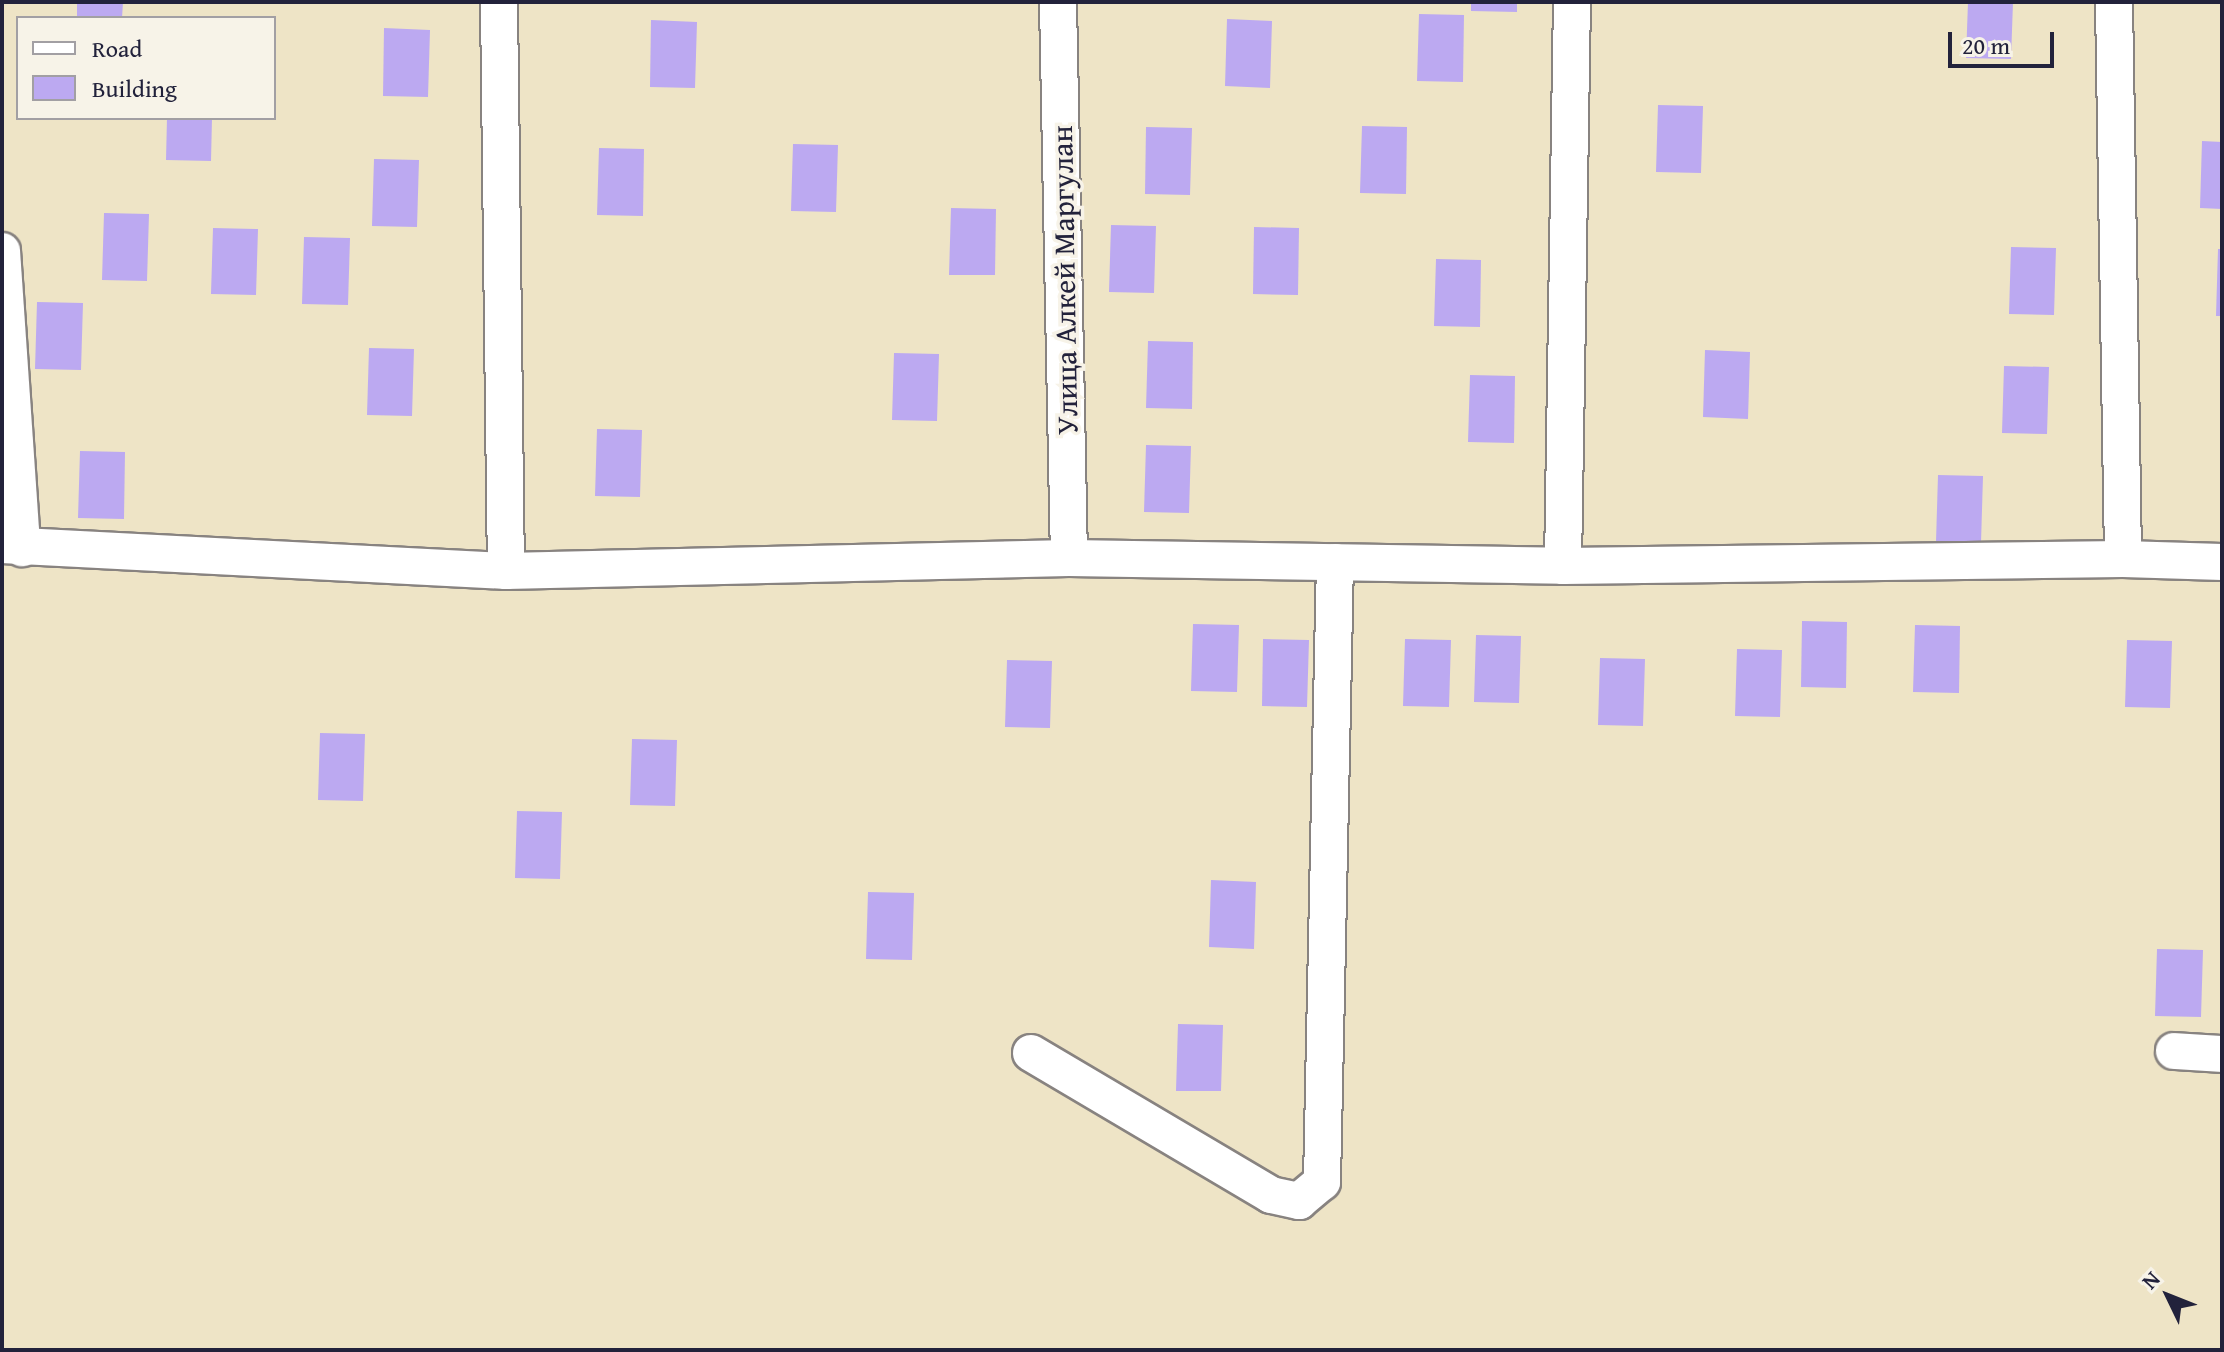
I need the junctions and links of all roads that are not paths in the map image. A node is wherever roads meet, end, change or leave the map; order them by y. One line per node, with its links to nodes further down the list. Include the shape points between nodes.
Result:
1 (499, 2): 12 (street)
2 (1058, 2): 7 (street, Улица Алкей Маргулан)
3 (1572, 2): 11 (street)
4 (2114, 2): 8 (street)
5 (2, 251): 6 (street)
6 (12, 547): 12 (street)
7 (1069, 558): 9 (street); 12 (street)
8 (2123, 559): 10 (street); 11 (street)
9 (1335, 562): 11 (street); 14 (street, via 1322,1182 1299,1201 1271,1195)
10 (2222, 562)
11 (1563, 566)
12 (506, 571)
13 (2174, 1051): 15 (street)
14 (1031, 1053)
15 (2222, 1054)

